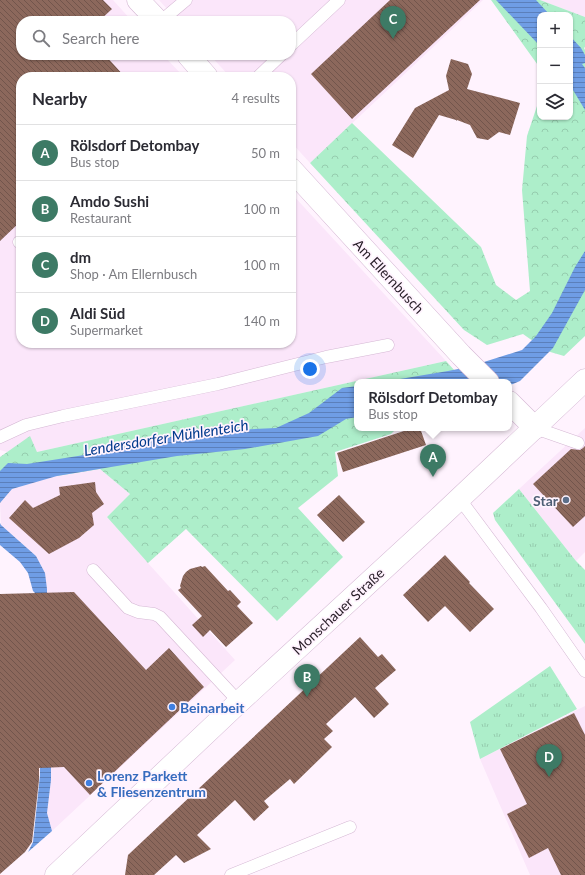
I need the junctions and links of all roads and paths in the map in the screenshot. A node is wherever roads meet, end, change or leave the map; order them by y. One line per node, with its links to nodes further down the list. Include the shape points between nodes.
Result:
1 (138, 0): 4 (street)
2 (339, 0): 6 (lane)
3 (185, 1): 5 (lane)
4 (153, 16)
5 (167, 16)
6 (296, 40)
7 (276, 60): 8 (lane)
8 (263, 72)
9 (296, 174): 11 (street, Am Ellernbusch)
10 (388, 345): 15 (lane, via 63,416 26,425)
11 (485, 379)
12 (585, 380): 14 (street, Monschauer Straße)
13 (512, 405): 14 (street)
14 (535, 428): 16 (lane); 17 (street, Monschauer Straße)
15 (0, 437)
16 (580, 439)
17 (459, 498): 19 (lane); 20 (street, Monschauer Straße)
18 (93, 570): 20 (lane, via 128,608 160,617)
19 (585, 671)
20 (239, 702): 22 (street, Monschauer Straße)
21 (350, 827): 23 (lane)
22 (56, 875)
23 (231, 875)

